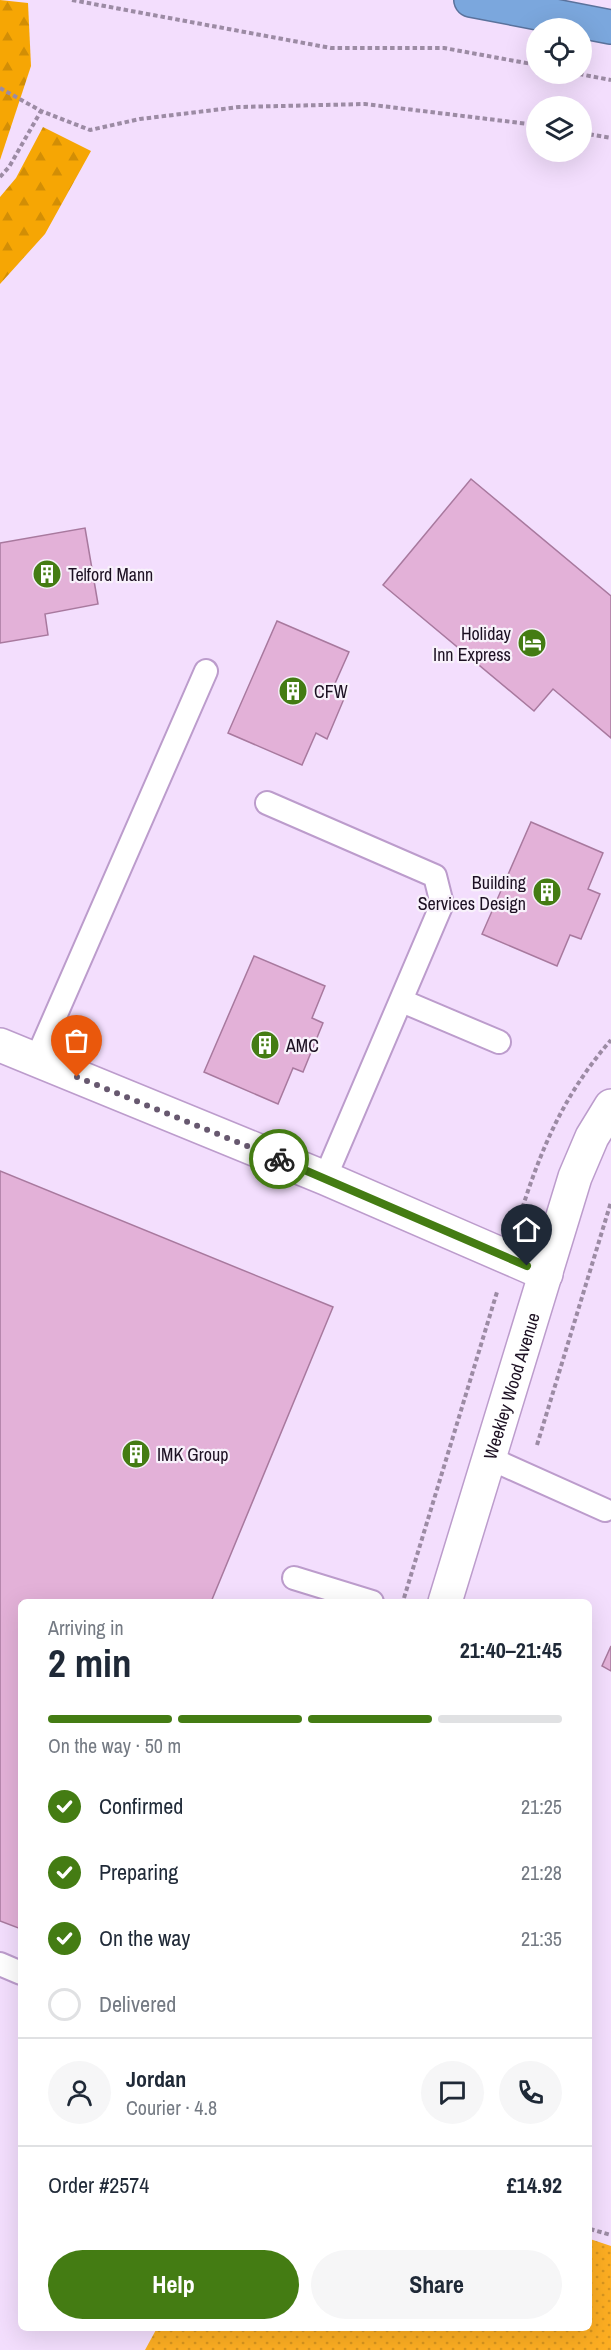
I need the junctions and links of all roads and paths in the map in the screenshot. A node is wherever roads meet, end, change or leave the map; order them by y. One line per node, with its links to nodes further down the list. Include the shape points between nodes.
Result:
1 (72, 0): 4 (path, via 331,48 444,48)
2 (471, 0): 3 (highway)
3 (611, 27)
4 (526, 63)
5 (592, 76): 6 (path)
6 (611, 80)
7 (0, 88): 8 (path)
8 (41, 111): 9 (path, via 90,130 140,119 239,107 364,104); 12 (path)
9 (526, 124)
10 (592, 135): 11 (path)
11 (611, 138)
12 (0, 177)
13 (206, 671): 18 (lane)
14 (267, 803): 15 (lane, via 435,876 442,904)
15 (402, 1001): 16 (lane); 20 (lane)
16 (499, 1042)
17 (0, 1045): 18 (street)
18 (36, 1060): 20 (street)
19 (611, 1106): 22 (street, Weekley Wood Avenue, via 575,1177)
20 (325, 1178): 22 (street)
21 (611, 1202): 24 (path)
22 (546, 1274): 25 (street, Weekley Wood Avenue)
23 (498, 1291): 28 (path)
24 (537, 1446)
25 (489, 1458): 26 (lane); 30 (street, Weekley Wood Avenue)
26 (606, 1510)
27 (294, 1578): 29 (lane)
28 (406, 1592)
29 (362, 1599)
30 (446, 1599)
31 (0, 1964): 32 (lane)
32 (18, 1972)
33 (592, 2230): 34 (path)
34 (611, 2235)

